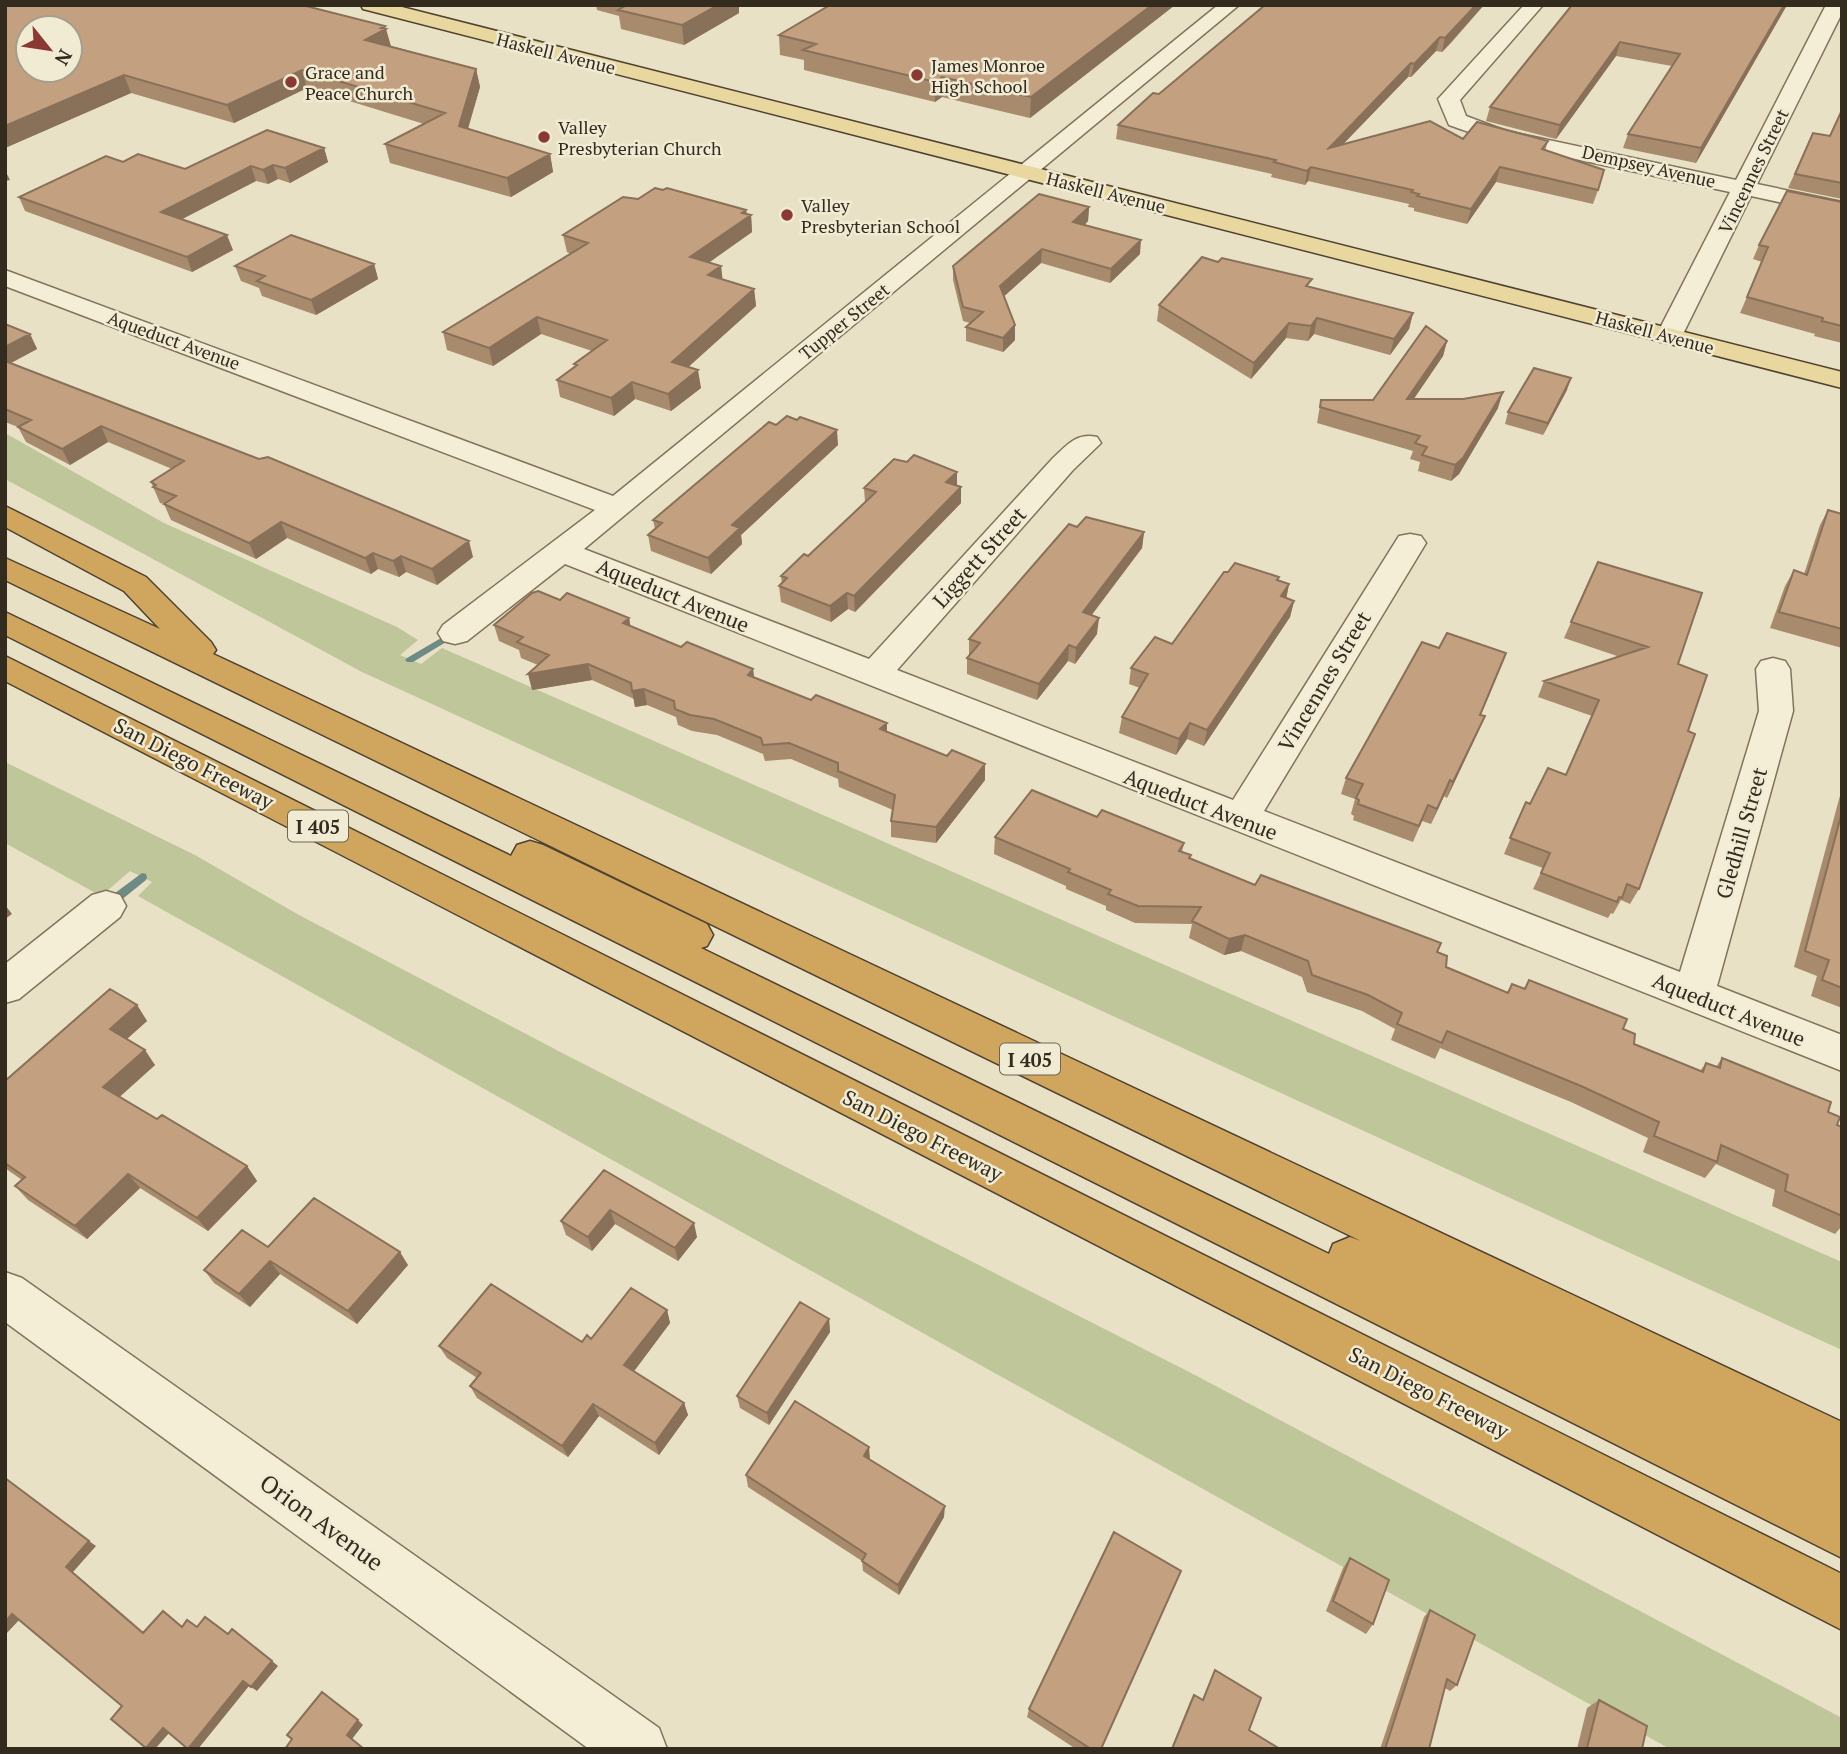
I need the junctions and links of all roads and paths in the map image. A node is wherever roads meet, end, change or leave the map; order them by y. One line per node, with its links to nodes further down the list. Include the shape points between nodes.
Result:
1 (370, 5): 5 (main road, Haskell Avenue)
2 (1230, 5): 5 (street, Tupper Street)
3 (1534, 5): 6 (street, Dempsey Avenue, via 1473,76 1453,92 1449,101 1457,120 1500,136)
4 (1836, 5): 6 (street, Vincennes Street)
5 (1026, 172): 9 (main road, Haskell Avenue); 12 (street, Tupper Street)
6 (1743, 187): 7 (street, Dempsey Avenue); 9 (street, Vincennes Street)
7 (1842, 209)
8 (5, 277): 12 (street, Aqueduct Avenue)
9 (1669, 336): 10 (main road, Haskell Avenue)
10 (1842, 380)
11 (1087, 443): 23 (street, Liggett Street)
12 (617, 508): 15 (street, Tupper Street)
13 (5, 515): 21 (highway, via 135,584)
14 (1410, 543): 26 (street, Vincennes Street)
15 (561, 551): 19 (street, Tupper Street); 23 (street, Aqueduct Avenue)
16 (5, 568): 21 (highway, I 405)
17 (5, 601): 33 (highway)
18 (5, 622): 34 (highway)
19 (455, 633)
20 (5, 667): 25 (highway, San Diego Freeway / I 405)
21 (218, 668): 32 (highway, I 405)
22 (1773, 669): 29 (street, Gledhill Street, via 1776,712)
23 (874, 674): 26 (street, Aqueduct Avenue)
24 (5, 678): 25 (highway)
25 (52, 690): 35 (highway, San Diego Freeway / I 405)
26 (1240, 819): 29 (street, Aqueduct Avenue)
27 (106, 906): 28 (street)
28 (5, 988)
29 (1694, 995): 30 (street, Aqueduct Avenue)
30 (1842, 1054)
31 (5, 1294): 36 (street, Orion Avenue)
32 (1842, 1449)
33 (1842, 1498)
34 (1842, 1532)
35 (1842, 1603)
36 (638, 1749)

